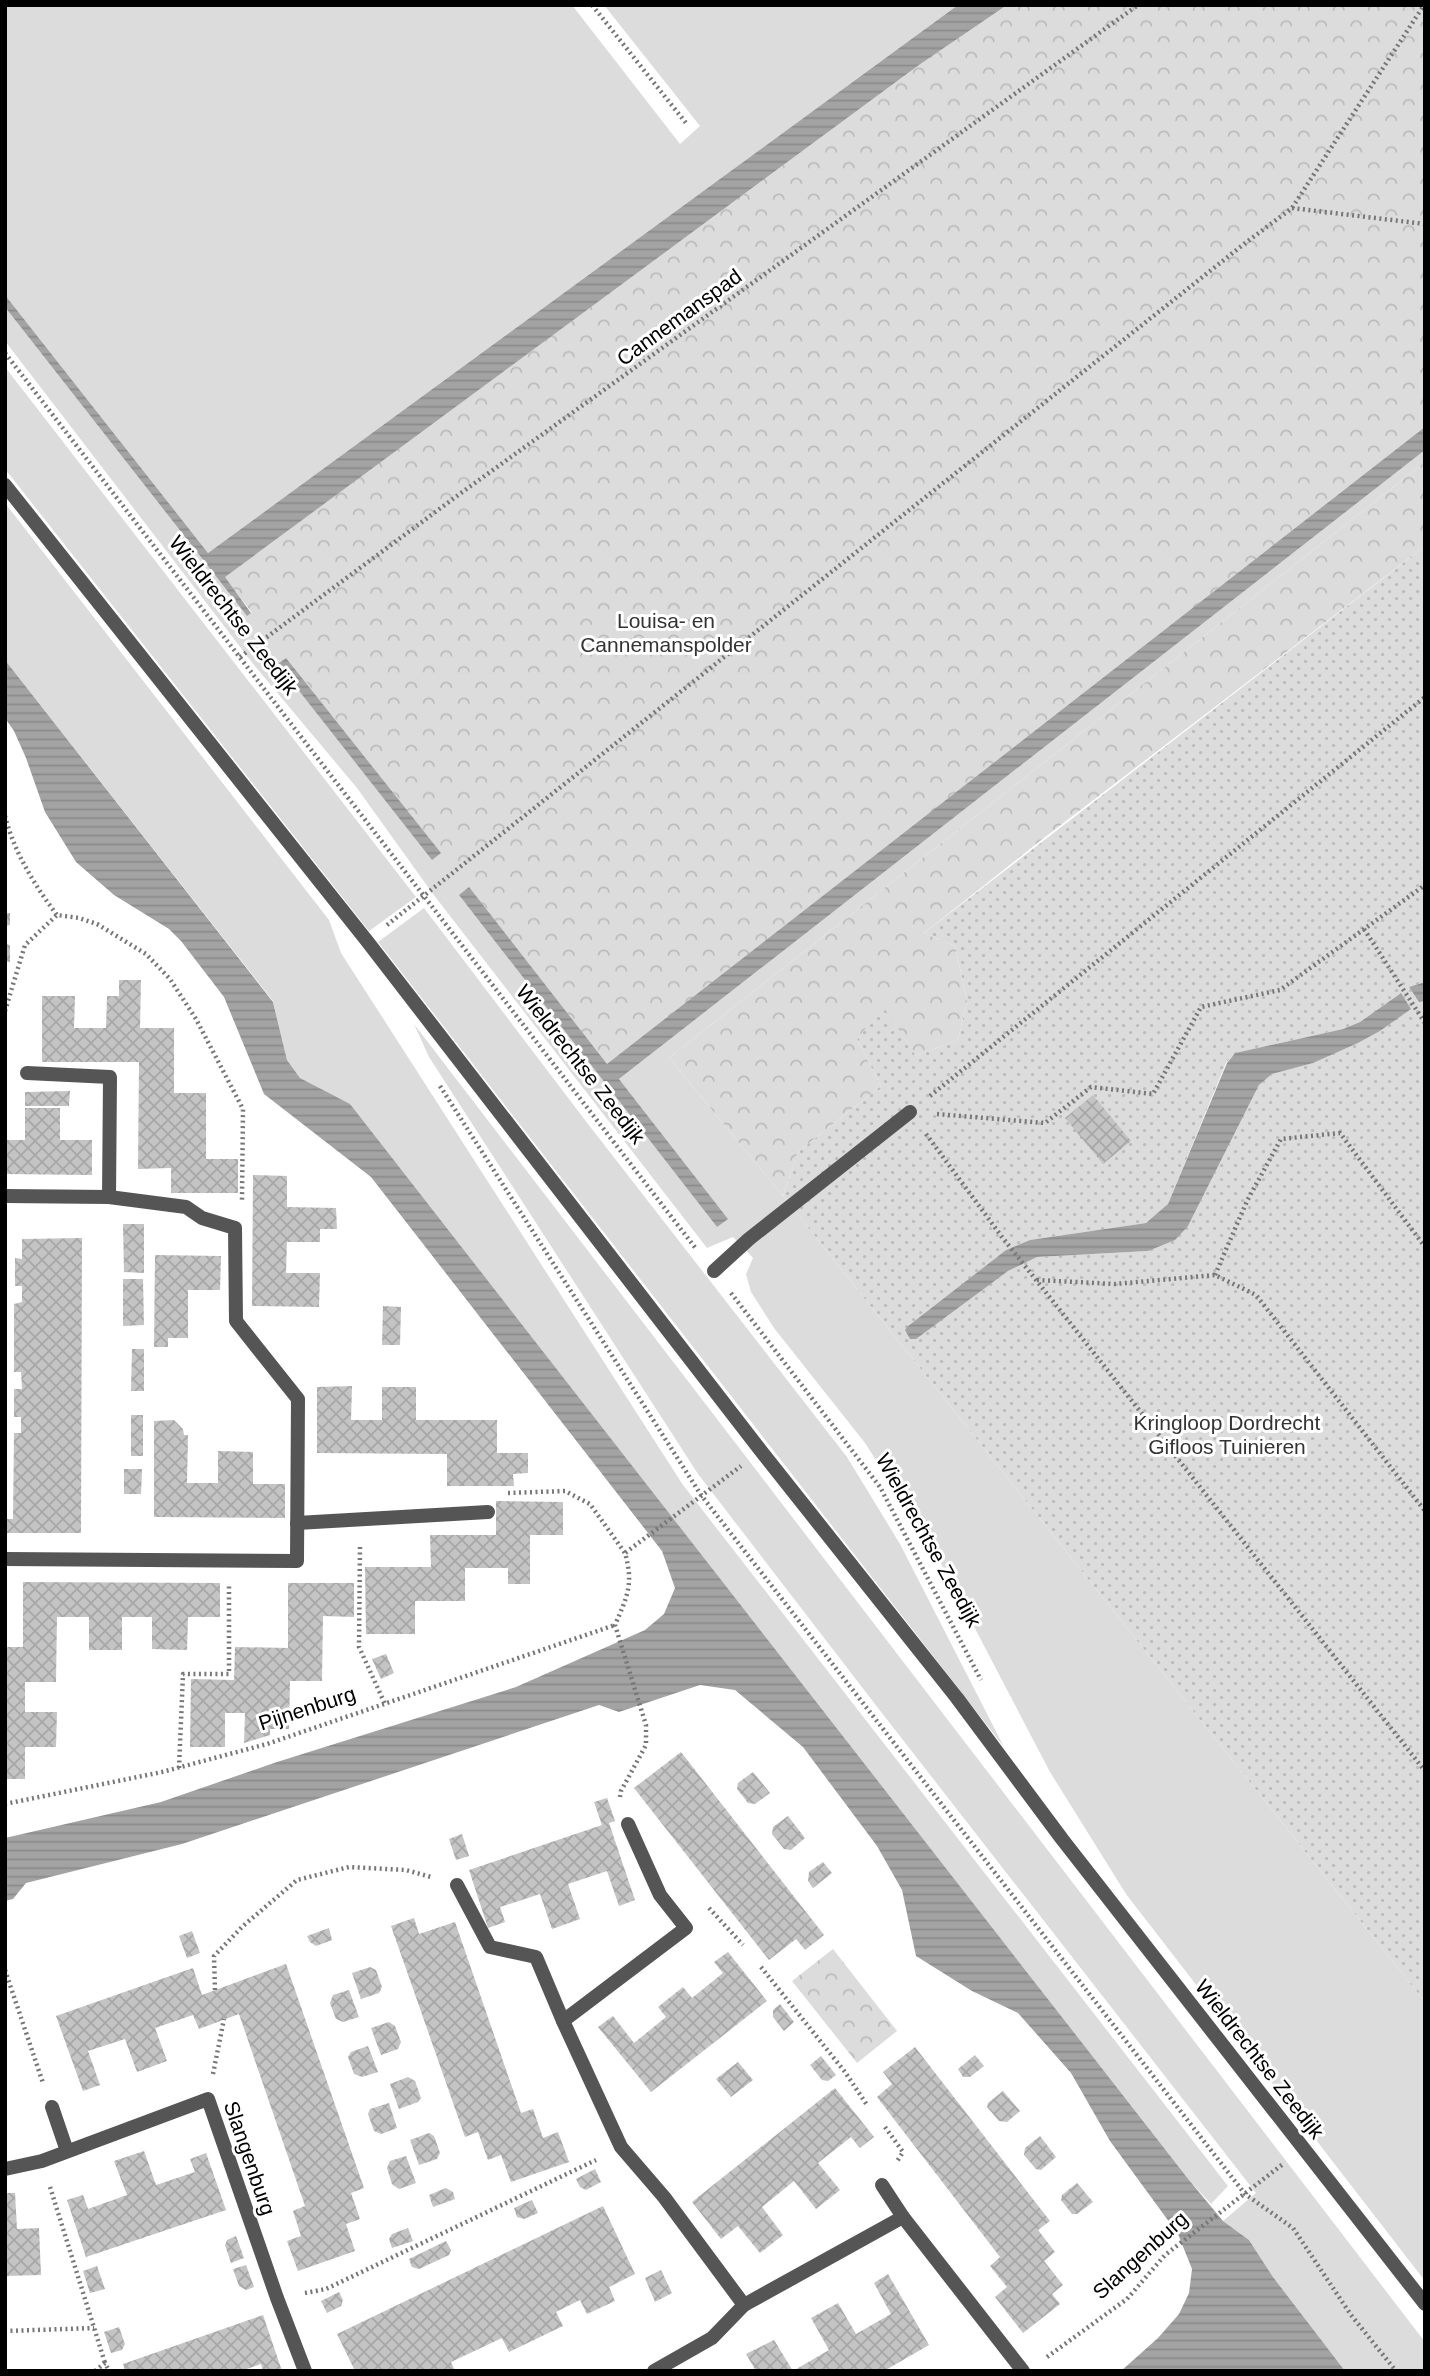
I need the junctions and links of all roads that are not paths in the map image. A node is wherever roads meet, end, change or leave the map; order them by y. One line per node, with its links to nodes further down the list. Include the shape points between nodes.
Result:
1 (5, 485): 18 (street, Wieldrechtse Zeedijk, via 367,941)
2 (27, 1073): 5 (street, via 110,1077)
3 (910, 1112): 6 (street)
4 (5, 1195): 5 (street)
5 (109, 1198): 8 (street, via 186,1208 235,1228 236,1321 298,1399)
6 (714, 1271)
7 (488, 1512): 8 (street)
8 (297, 1522): 9 (street, via 297,1561)
9 (5, 1559)
10 (628, 1824): 12 (street, via 660,1895 686,1928)
11 (457, 1885): 12 (street, via 490,1947 536,1957)
12 (563, 2021): 19 (street, via 621,2147)
13 (51, 2107): 14 (street)
14 (68, 2151): 15 (street, Slangenburg); 20 (street, Slangenburg, via 208,2099)
15 (5, 2169)
16 (882, 2185): 17 (street)
17 (904, 2217): 19 (street); 22 (street)
18 (1425, 2304)
19 (744, 2305): 21 (street, via 712,2338)
20 (305, 2371)
21 (654, 2371)
22 (1023, 2371)

